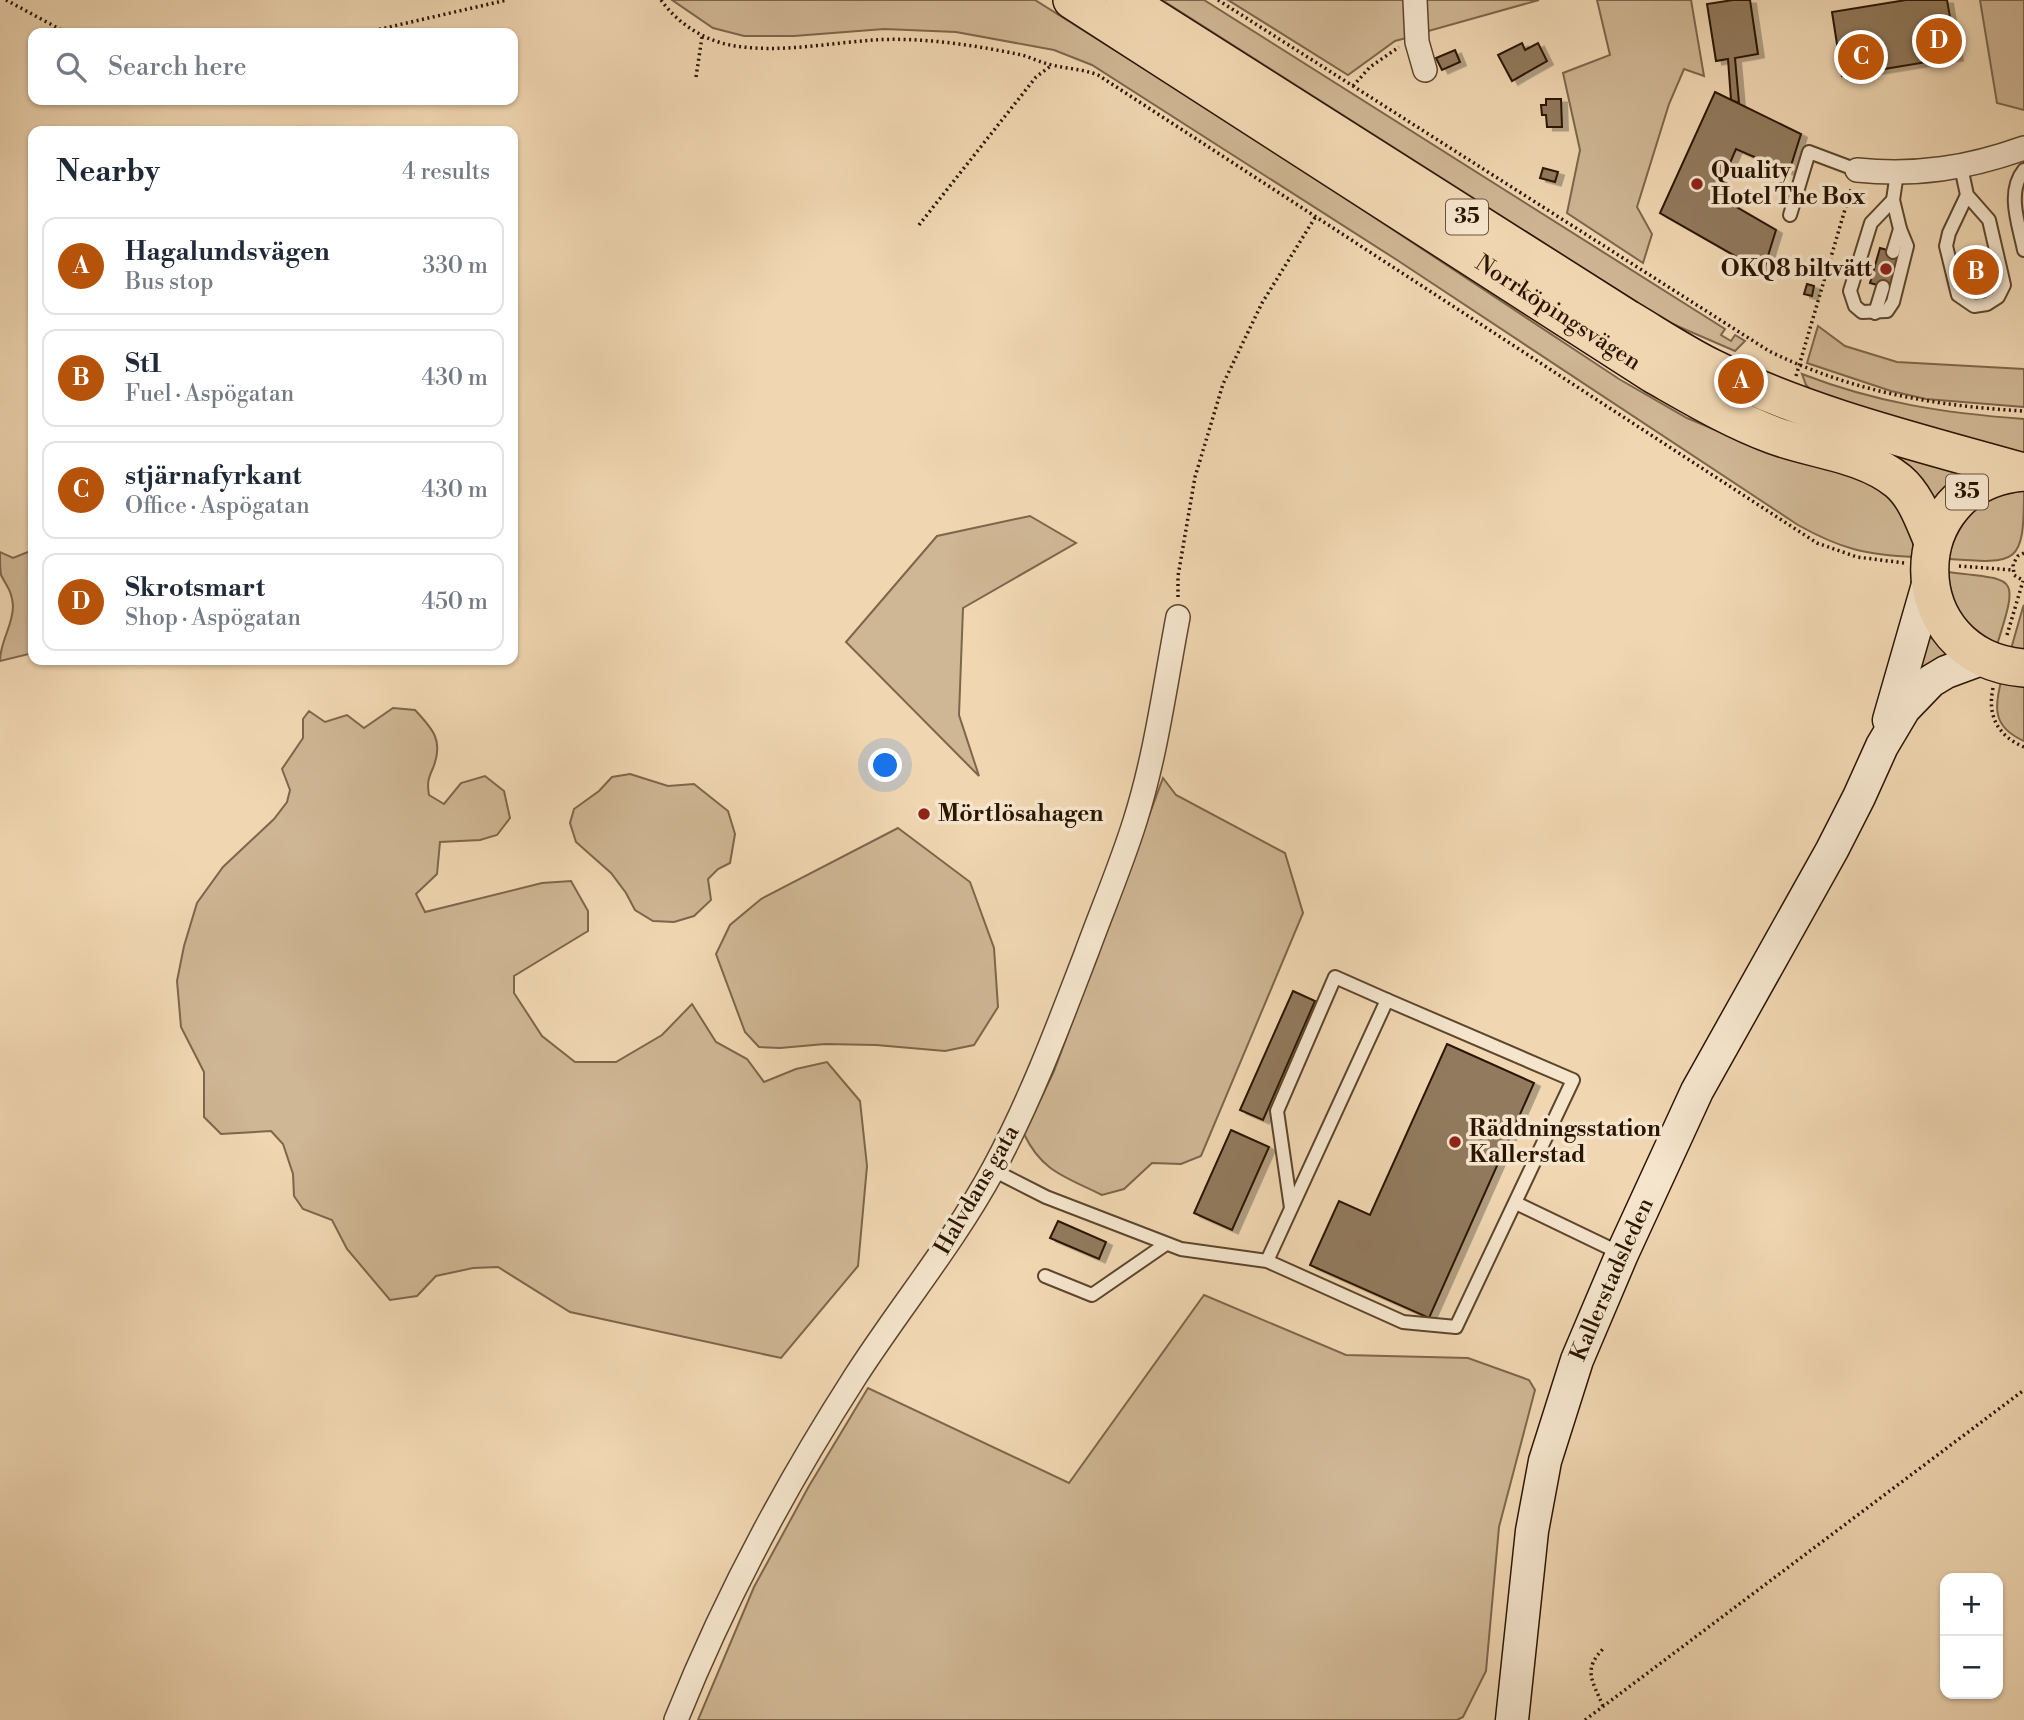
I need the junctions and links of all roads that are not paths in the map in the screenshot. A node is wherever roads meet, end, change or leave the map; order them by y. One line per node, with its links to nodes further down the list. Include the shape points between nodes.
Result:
1 (1072, 0): 19 (main road, Norrköpingsvägen / 35, via 1699,401 1774,435 1866,463 1890,475 1916,504)
2 (1125, 0): 18 (main road, Norrköpingsvägen / 35, via 1708,366 1849,422)
3 (1415, 0): 4 (street, via 1416,42)
4 (1424, 71)
5 (2024, 148): 6 (street)
6 (1961, 167): 9 (street); 10 (lane)
7 (1857, 170): 9 (street); 12 (lane, via 1809,152)
8 (2024, 170): 14 (lane, via 2016,179 2014,195)
9 (1897, 173): 11 (lane)
10 (1966, 195): 10 (lane, via 1989,220 2004,285 1998,297 1974,306 1958,295 1946,246)
11 (1892, 200): 13 (lane); 17 (lane, via 1871,223 1850,291 1861,312)
12 (1790, 215)
13 (1900, 229): 15 (lane); 17 (lane, via 1907,246 1893,302 1887,311)
14 (2024, 250)
15 (1893, 252)
16 (1882, 287): 17 (lane)
17 (1875, 313)
18 (2023, 472): 19 (main road, 35, via 1987,480 1963,495 1945,516)
19 (1934, 563): 21 (main road, 35, via 1932,595 1943,621 1961,643); 22 (main road, Kallerstadsleden)
20 (1178, 617): 24 (street, Halvdans gata, via 1135,820 1041,1071)
21 (2007, 664): 22 (main road, Kallerstadsleden, via 1946,672 1931,681 1904,709)
22 (1882, 746): 28 (main road, Kallerstadsleden, via 1832,850 1697,1091)
23 (1387, 1000): 25 (lane, via 1573,1080); 26 (lane); 26 (lane, via 1335,977 1277,1111)
24 (993, 1170): 27 (lane, via 1046,1197); 32 (street, Halvdans gata, via 803,1461 738,1579)
25 (1516, 1203): 28 (lane); 29 (lane, via 1456,1326 1403,1322)
26 (1291, 1209): 29 (lane)
27 (1166, 1244): 29 (lane); 30 (lane, via 1092,1295)
28 (1622, 1254): 31 (main road, Kallerstadsleden, via 1577,1360 1545,1461 1532,1531)
29 (1267, 1261)
30 (1045, 1276)
31 (1519, 1655): 33 (main road, Kallerstadsleden); 34 (main road, Kallerstadsleden)
32 (676, 1720)
33 (1488, 1720)
34 (1512, 1720)

